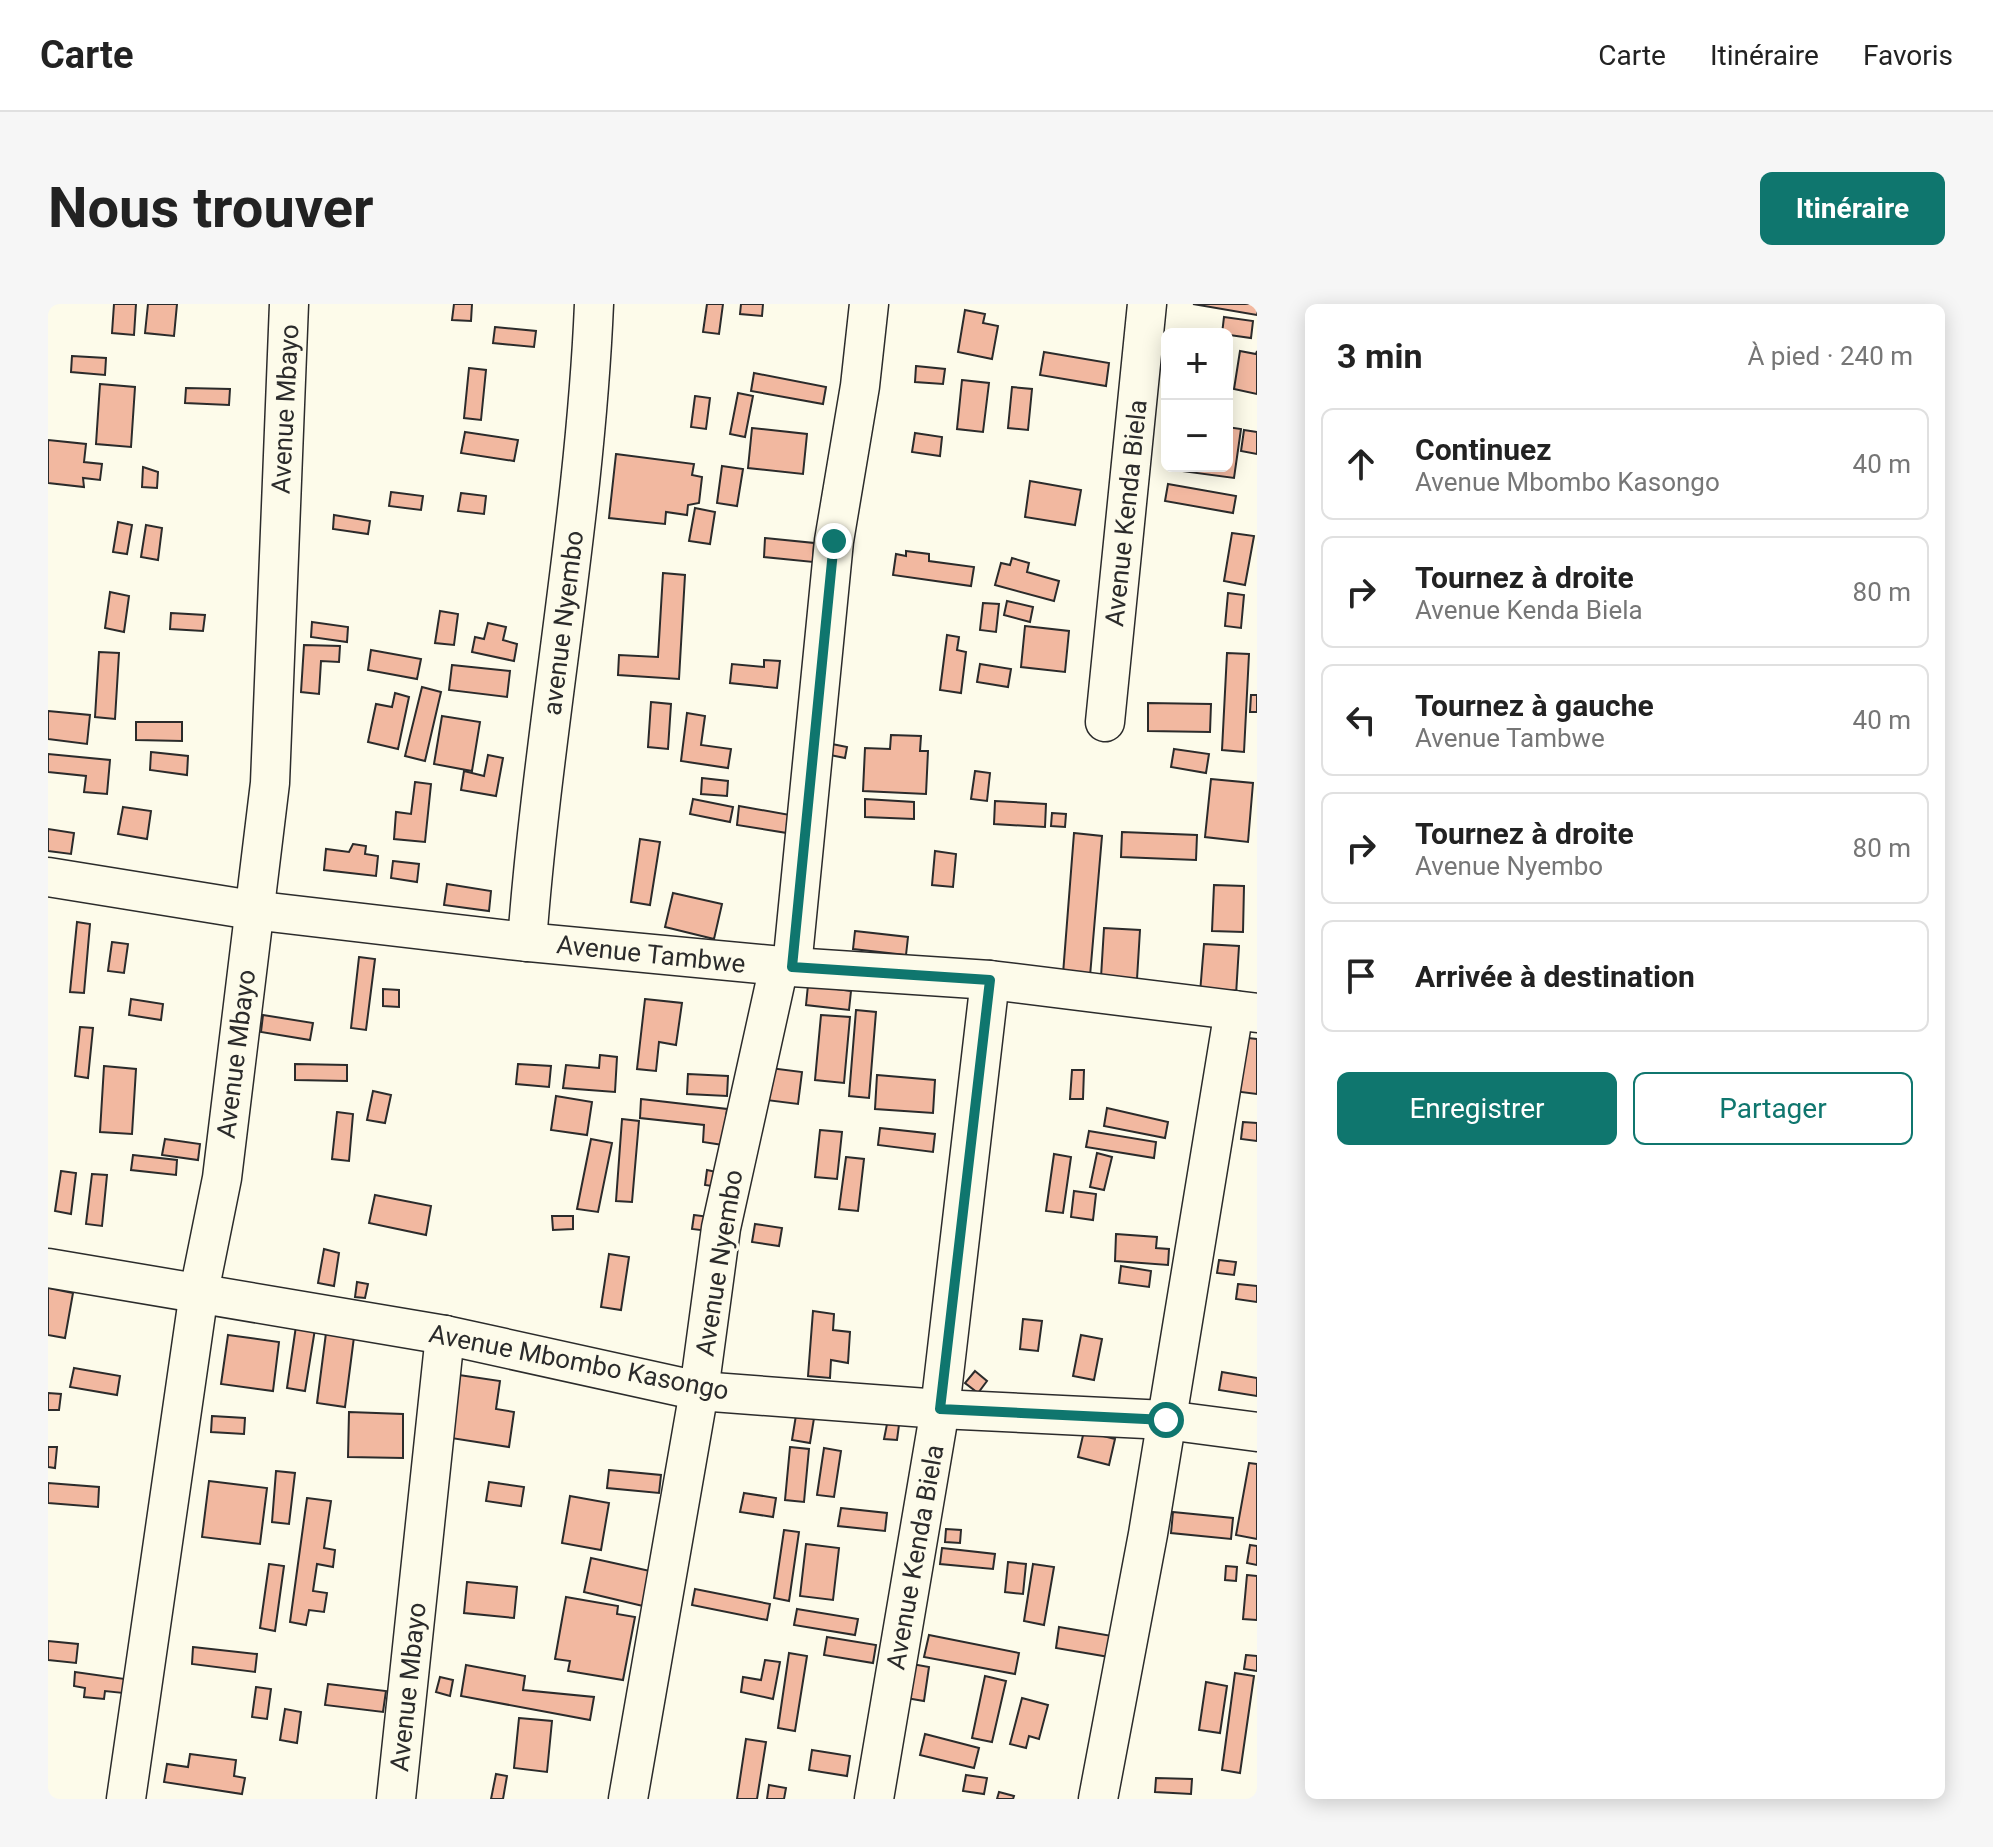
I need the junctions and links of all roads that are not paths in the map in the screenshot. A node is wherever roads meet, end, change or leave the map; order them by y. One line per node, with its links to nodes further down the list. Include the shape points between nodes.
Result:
1 (289, 304): 7 (street, Avenue Mbayo, via 270,783)
2 (594, 304): 8 (street, avenue Nyembo, via 590,418 533,858)
3 (869, 304): 9 (street, Avenue Nyembo, via 834,541)
4 (1147, 304): 5 (street, Avenue Kenda Biela)
5 (1105, 722)
6 (48, 877): 7 (street, Avenue Tambwe)
7 (252, 910): 8 (street, Avenue Tambwe); 13 (street, Avenue Mbayo, via 222,1178)
8 (527, 942): 9 (street, Avenue Tambwe)
9 (785, 967): 10 (street, Avenue Tambwe); 15 (street, Avenue Nyembo, via 721,1228)
10 (990, 980): 11 (street, Avenue Tambwe); 16 (street, Avenue Kenda Biela)
11 (1246, 1011): 17 (street)
12 (48, 1268): 13 (street, Avenue Mbombo Kasongo)
13 (199, 1292): 14 (street, Avenue Mbombo Kasongo); 19 (street, Avenue Mbayo)
14 (445, 1335): 15 (street, Avenue Mbombo Kasongo); 20 (street, Avenue Mbayo)
15 (699, 1391): 16 (street, Avenue Mbombo Kasongo); 21 (street, Avenue Nyembo)
16 (940, 1409): 17 (street, Avenue Mbombo Kasongo); 22 (street, Avenue Kenda Biela)
17 (1166, 1420): 18 (street, Avenue Mbombo Kasongo); 23 (street)
18 (1257, 1432)
19 (126, 1799)
20 (396, 1799)
21 (628, 1799)
22 (874, 1799)
23 (1098, 1799)

